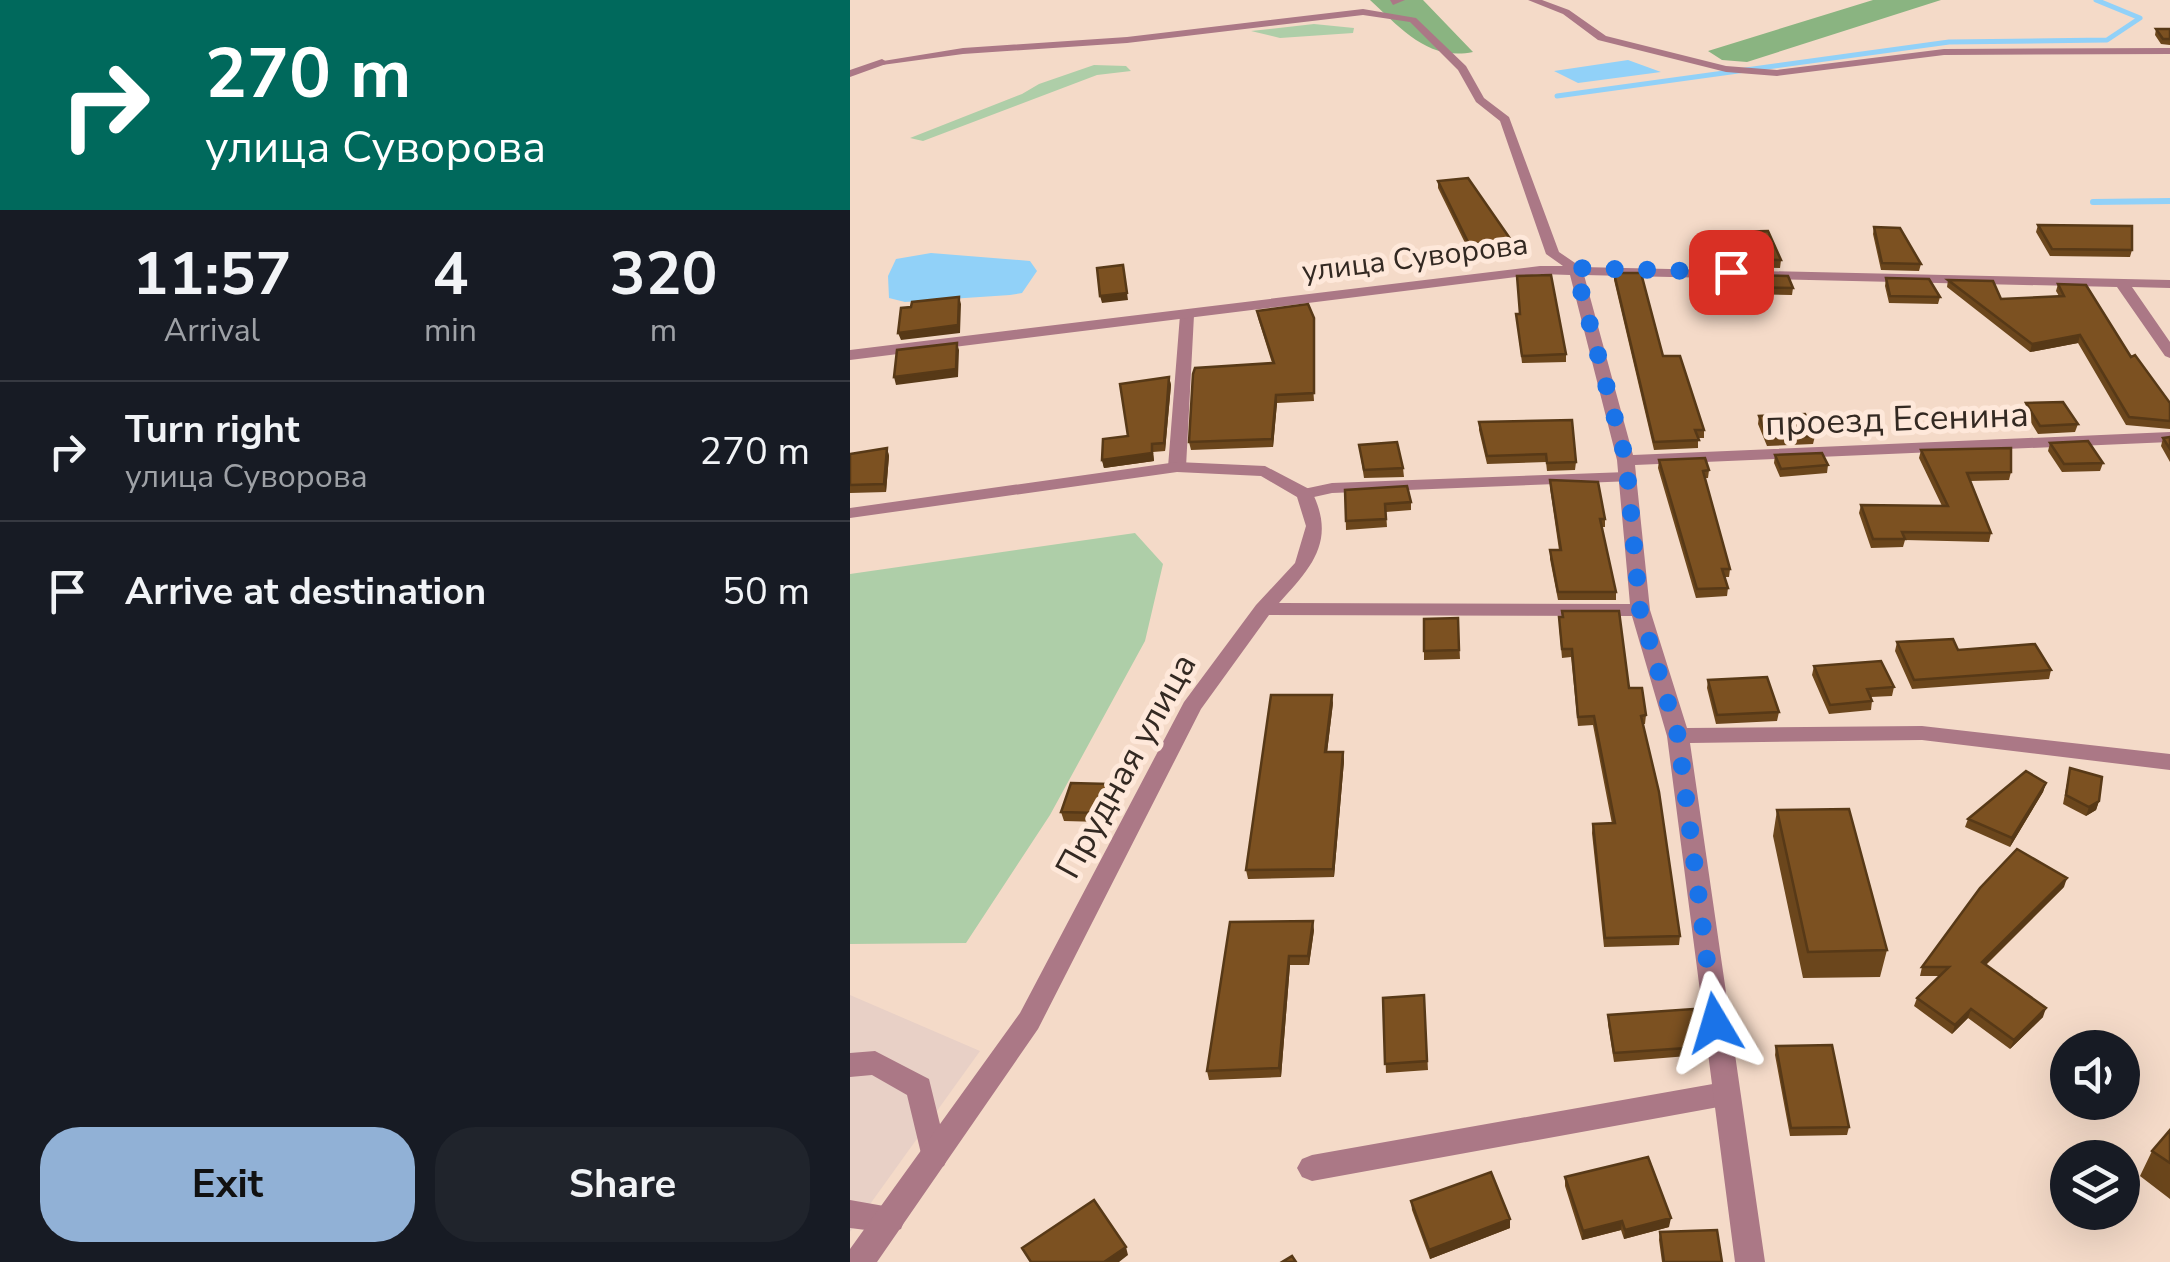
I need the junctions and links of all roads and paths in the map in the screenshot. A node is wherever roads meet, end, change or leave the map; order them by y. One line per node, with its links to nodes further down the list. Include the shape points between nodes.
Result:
1 (1533, 0): 2 (street, via 1566,12 1602,38 1735,70 1777,73 1944,52)
2 (2170, 51)
3 (850, 74): 4 (street, via 882,62 963,51 1349,14 1413,20 1505,120 1553,254)
4 (1575, 268): 5 (street, улица Суворова); 7 (street, улица Суворова); 12 (street)
5 (2121, 282): 6 (street, улица Суворова); 8 (street)
6 (2170, 284)
7 (1187, 315): 9 (street, улица Суворова); 11 (street)
8 (2170, 353)
9 (850, 356)
10 (2170, 437): 12 (street, проезд Есенина)
11 (1178, 466): 13 (street, via 1265,471); 14 (street)
12 (1626, 469): 13 (street, проезд Есенина); 16 (street)
13 (1305, 494): 15 (street, Прудная улица, via 1315,526 1304,564)
14 (850, 512)
15 (1263, 609): 16 (street); 21 (street, Прудная улица, via 1192,707 1029,1020)
16 (1640, 610): 17 (street)
17 (1678, 736): 18 (street, via 1922,733); 20 (street)
18 (2170, 762)
19 (850, 1065): 21 (street, via 875,1063 919,1088)
20 (1724, 1094): 22 (street); 26 (street)
21 (934, 1157): 24 (street, Прудная улица)
22 (1312, 1168)
23 (850, 1214): 24 (street)
24 (890, 1219): 25 (street, Прудная улица)
25 (859, 1262)
26 (1750, 1262)

